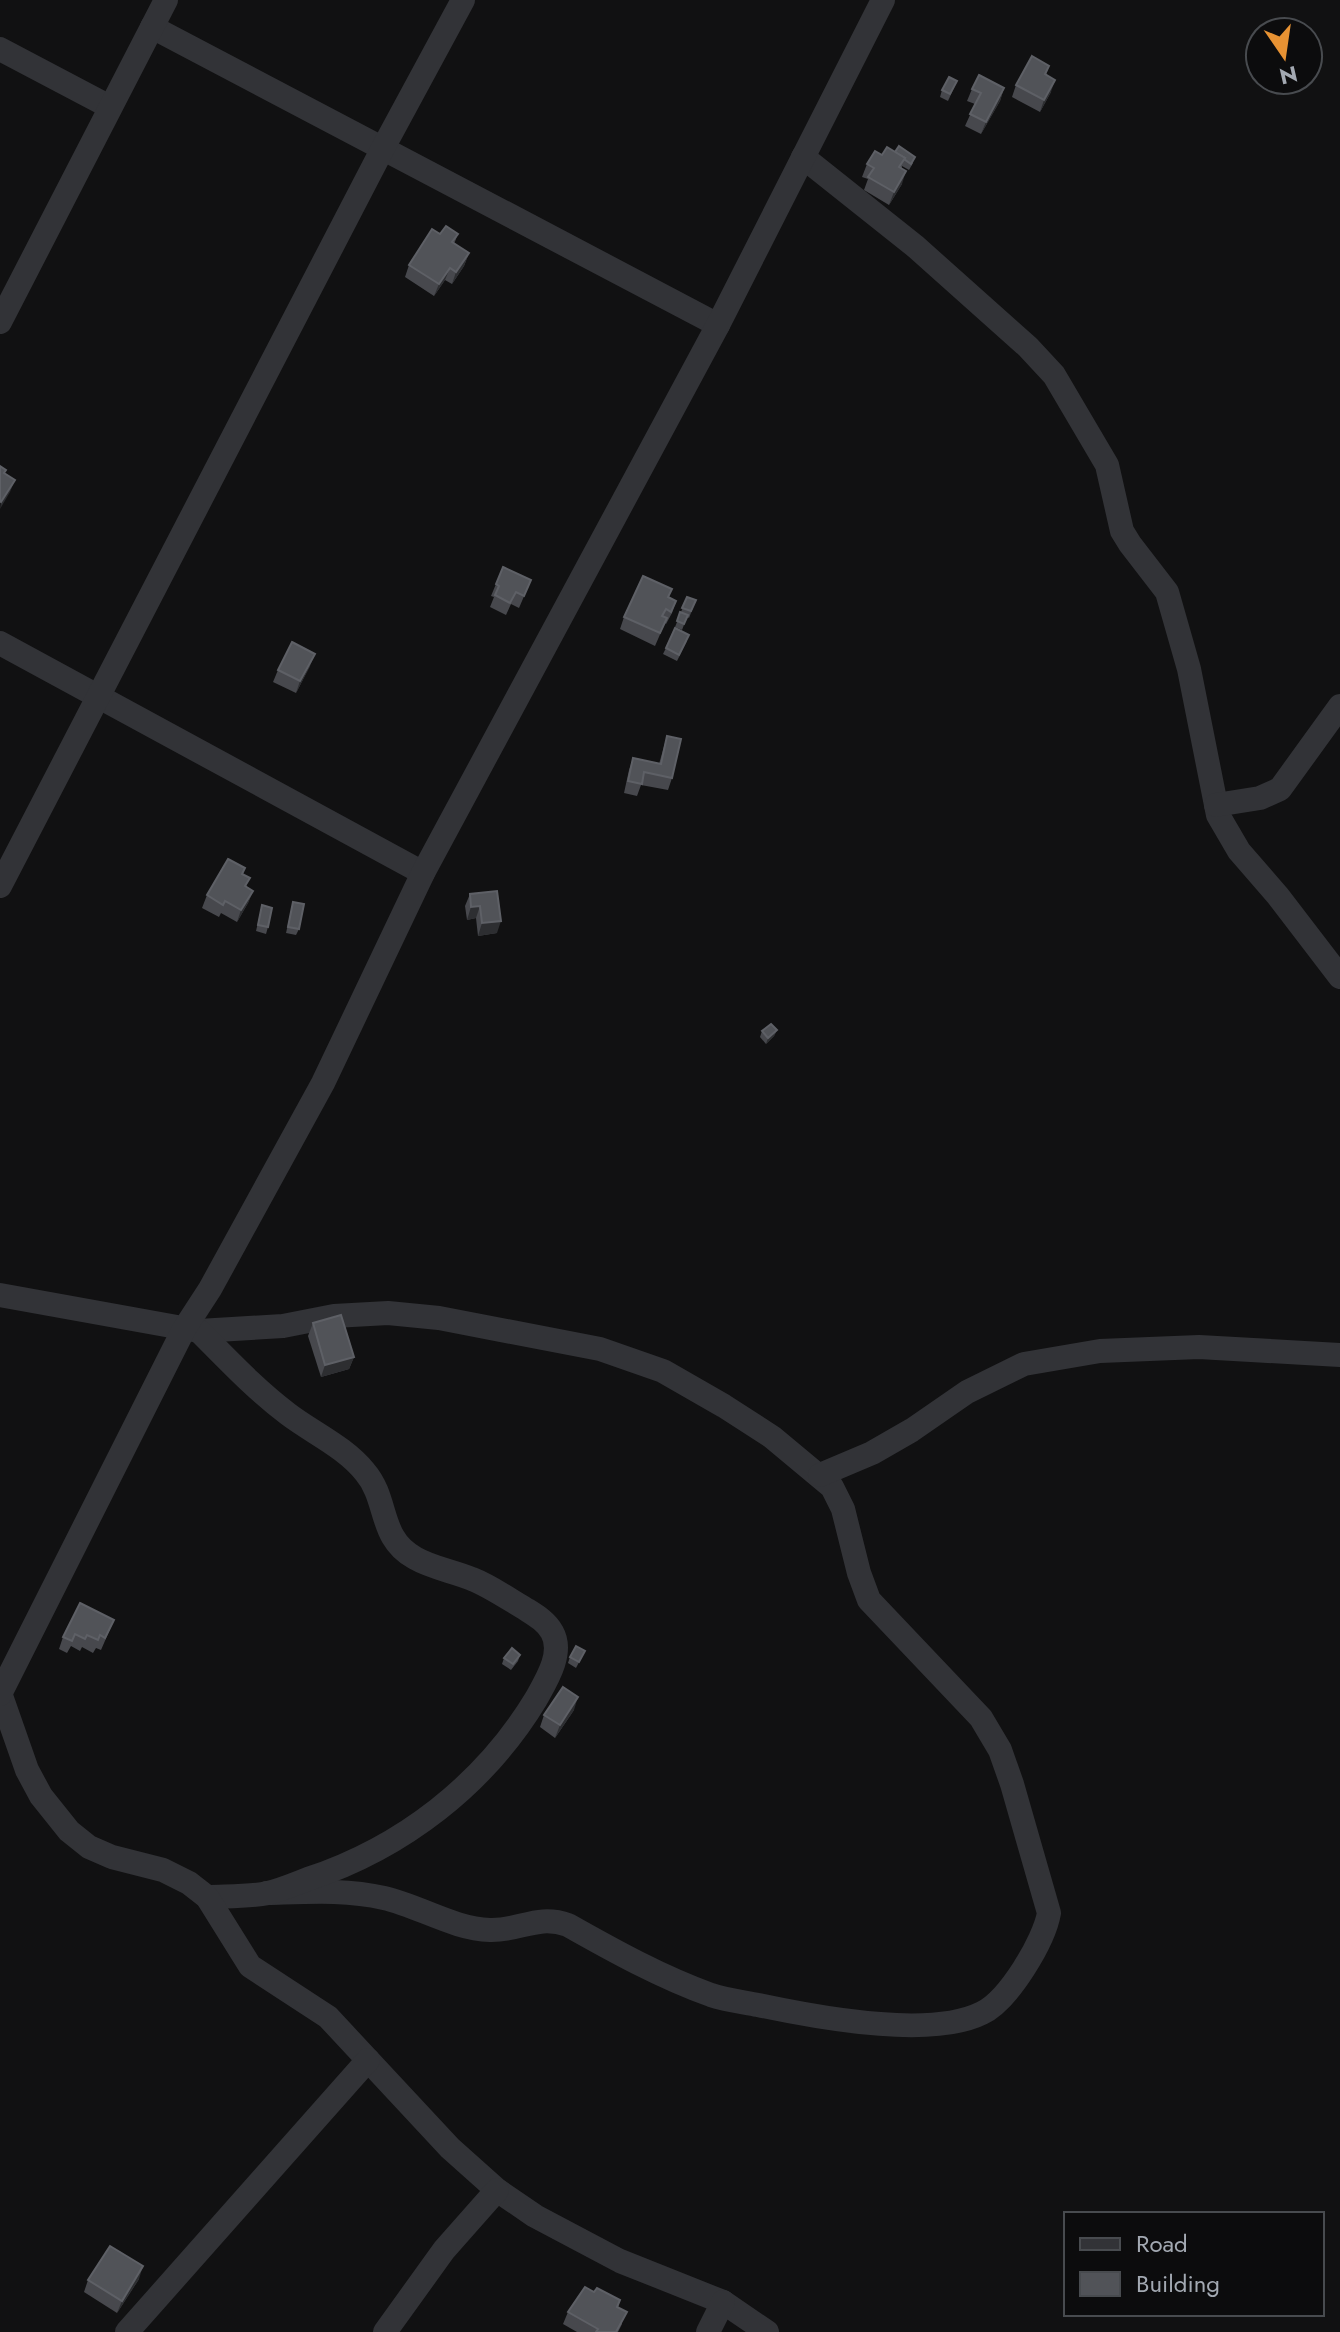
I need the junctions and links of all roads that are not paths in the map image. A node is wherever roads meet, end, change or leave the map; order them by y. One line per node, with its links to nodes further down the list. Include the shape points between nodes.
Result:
1 (166, 0): 4 (street)
2 (463, 0): 7 (street)
3 (883, 0): 8 (street)
4 (152, 27): 6 (street); 7 (street)
5 (0, 49): 6 (street)
6 (110, 107): 9 (street)
7 (383, 148): 10 (street); 12 (street)
8 (803, 157): 10 (street); 14 (street, via 928,257 1054,375 1107,465 1122,531 1158,576 1177,618)
9 (0, 322)
10 (718, 325): 15 (street)
11 (0, 643): 12 (street)
12 (98, 697): 15 (street); 16 (street)
13 (1340, 706): 14 (street, via 1280,789)
14 (1216, 805): 17 (street, via 1239,851)
15 (423, 873): 20 (street, via 323,1083)
16 (0, 886)
17 (1330, 948): 18 (street)
18 (1340, 977)
19 (0, 1295): 20 (street)
20 (192, 1330): 22 (street, via 388,1313 600,1349 663,1371 772,1437); 23 (street); 24 (street, via 286,1412 352,1457 368,1474 391,1538 401,1550 475,1580 542,1619 557,1650 520,1725 477,1775 423,1822 339,1869)
21 (1340, 1355): 22 (street, via 1199,1347 1100,1351 1024,1364 967,1392 872,1453)
22 (820, 1475): 24 (street, via 843,1509 869,1600 981,1718 1012,1784 1049,1913 1027,1961 983,2013 905,2026 809,2015 713,1996 553,1920 490,1930 382,1897)
23 (0, 1694): 25 (street, via 27,1770 69,1831 89,1847 163,1870)
24 (267, 1893): 25 (street)
25 (207, 1897): 26 (street, via 250,1966 328,2017)
26 (368, 2060): 27 (street); 29 (street)
27 (497, 2190): 28 (street, via 620,2261); 30 (street, via 444,2250)
28 (723, 2302): 31 (street); 32 (street)
29 (127, 2332)
30 (385, 2332)
31 (708, 2332)
32 (767, 2332)

